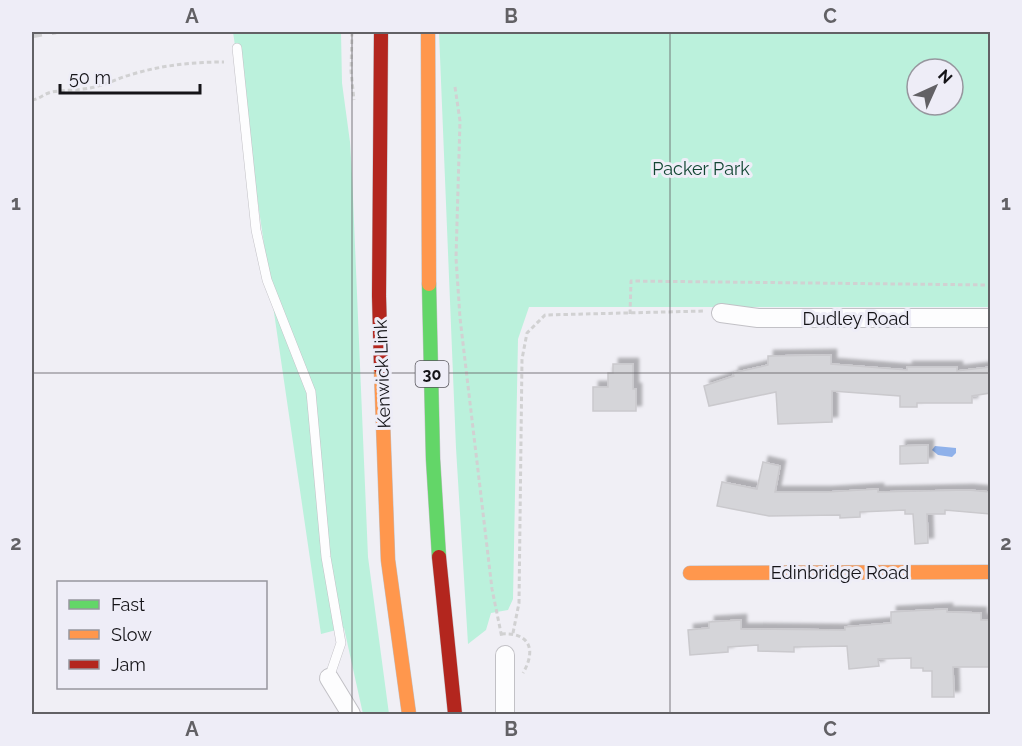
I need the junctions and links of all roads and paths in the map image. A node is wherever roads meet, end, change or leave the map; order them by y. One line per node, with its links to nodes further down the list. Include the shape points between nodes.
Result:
1 (381, 32): 17 (main road, Kenwick Link, via 379,296 388,560)
2 (428, 32): 18 (main road, 30, via 437,547)
3 (237, 48): 4 (lane)
4 (238, 62): 6 (path, via 199,61 158,68 92,88 50,92); 15 (lane, via 256,230 267,280 311,392 326,557 341,643)
5 (454, 80): 14 (path, via 460,121 456,258 460,318 492,589)
6 (32, 100)
7 (990, 285): 9 (path, via 631,281)
8 (721, 313): 9 (path); 10 (street, Dudley Road, via 758,318)
9 (630, 314): 13 (path, via 545,315 527,333 522,359 519,603)
10 (990, 318)
11 (990, 572): 12 (main road, Edinbridge Road)
12 (690, 573)
13 (513, 633)
14 (505, 655): 19 (street)
15 (329, 678): 16 (street)
16 (351, 714)
17 (409, 714)
18 (455, 714)
19 (505, 714)

